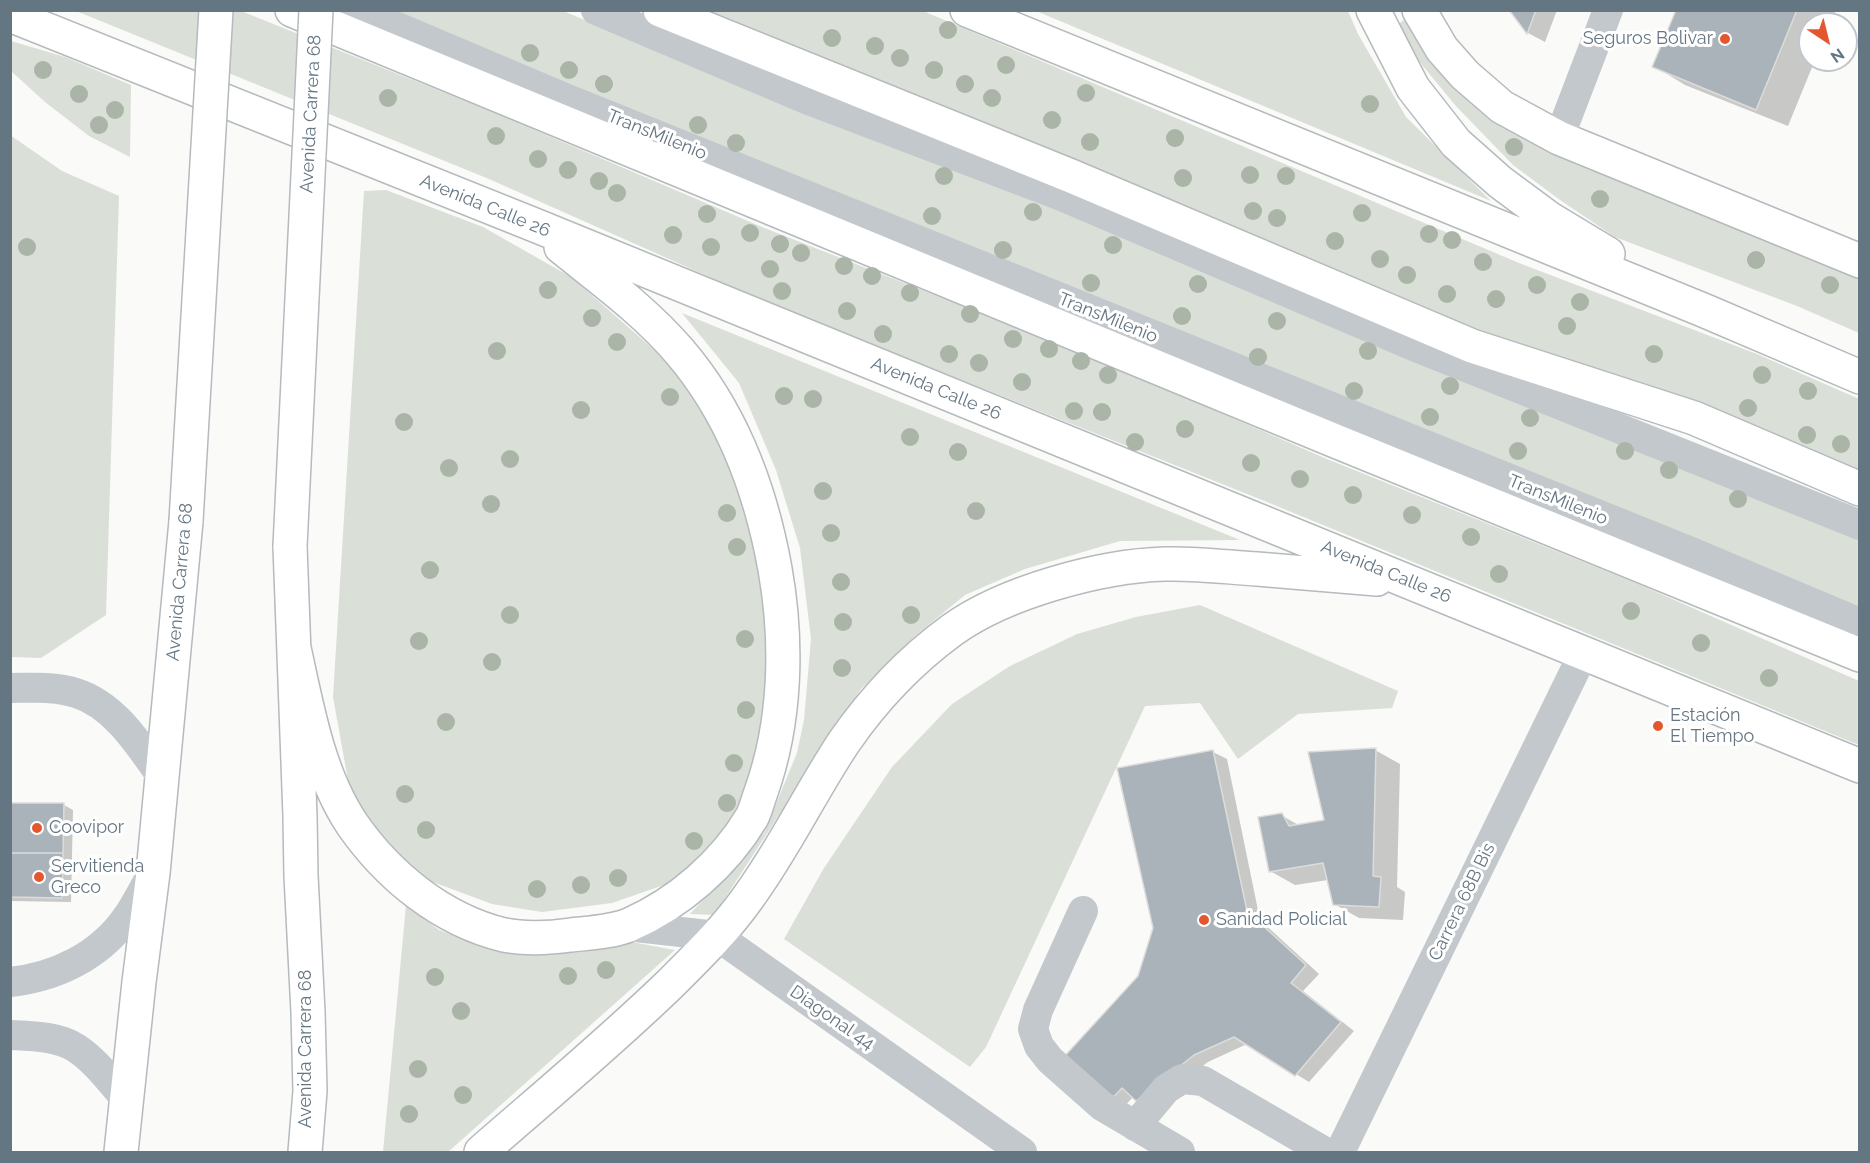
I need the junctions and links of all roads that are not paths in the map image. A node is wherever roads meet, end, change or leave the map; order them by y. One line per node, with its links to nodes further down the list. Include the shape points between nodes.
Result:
1 (216, 10): 28 (main road, Avenida Carrera 68, bridge, via 186,520)
2 (291, 10): 25 (main road)
3 (316, 10): 23 (main road, Avenida Carrera 68, bridge, via 290,546)
4 (357, 10): 22 (street, TransMilenio)
5 (596, 10): 20 (street, via 806,99 1059,195 1411,345)
6 (660, 10): 19 (main road, via 1082,181 1472,346 1694,418)
7 (967, 10): 17 (main road)
8 (1373, 10): 17 (main road, via 1413,88 1456,143 1550,219)
9 (1419, 10): 14 (main road, via 1442,50 1465,75 1502,107)
10 (1608, 10): 14 (street)
11 (10, 15): 13 (main road, Avenida Calle 26)
12 (10, 28): 13 (street)
13 (105, 53): 15 (main road, Avenida Calle 26)
14 (1558, 138): 16 (main road)
15 (537, 226): 21 (main road, Avenida Calle 26); 31 (main road, via 643,315 680,352 708,390 743,458 760,504 780,601 783,657 779,716 769,769 753,815 715,866 675,899)
16 (1860, 261)
17 (1703, 310): 18 (main road)
18 (1860, 377)
19 (1860, 489)
20 (1860, 525)
21 (1409, 582): 24 (main road, Avenida Calle 26); 32 (main road, via 1164,564 1131,567 1037,589 994,607 953,629 878,699 845,741 748,898)
22 (1860, 623)
23 (294, 648): 31 (main road, via 308,714 326,772 342,806 372,850 412,890 454,917 506,935 549,938); 38 (main road, Avenida Carrera 68, via 310,1091)
24 (1584, 652): 27 (main road, Avenida Calle 26); 43 (street, Carrera 68B Bis)
25 (1860, 655)
26 (10, 688): 28 (street, via 54,688 77,693 101,706 122,725)
27 (1860, 766)
28 (162, 777): 29 (main road, Avenida Carrera 68)
29 (153, 873): 33 (street, via 126,918 100,947 71,966 41,978); 35 (main road, Avenida Carrera 68)
30 (1083, 911): 36 (street, via 1033,1029 1050,1060 1102,1106)
31 (627, 926): 32 (street, Diagonal 44)
32 (717, 936): 39 (main road, via 636,1016); 40 (street, Diagonal 44)
33 (10, 982)
34 (10, 1035): 35 (street, via 56,1040 75,1047)
35 (126, 1099): 37 (main road, Avenida Carrera 68)
36 (1136, 1126): 41 (street); 42 (street, via 1166,1089 1182,1079 1203,1081)
37 (122, 1152)
38 (305, 1152)
39 (481, 1152)
40 (1022, 1152)
41 (1180, 1152)
42 (1325, 1152)
43 (1340, 1152)

